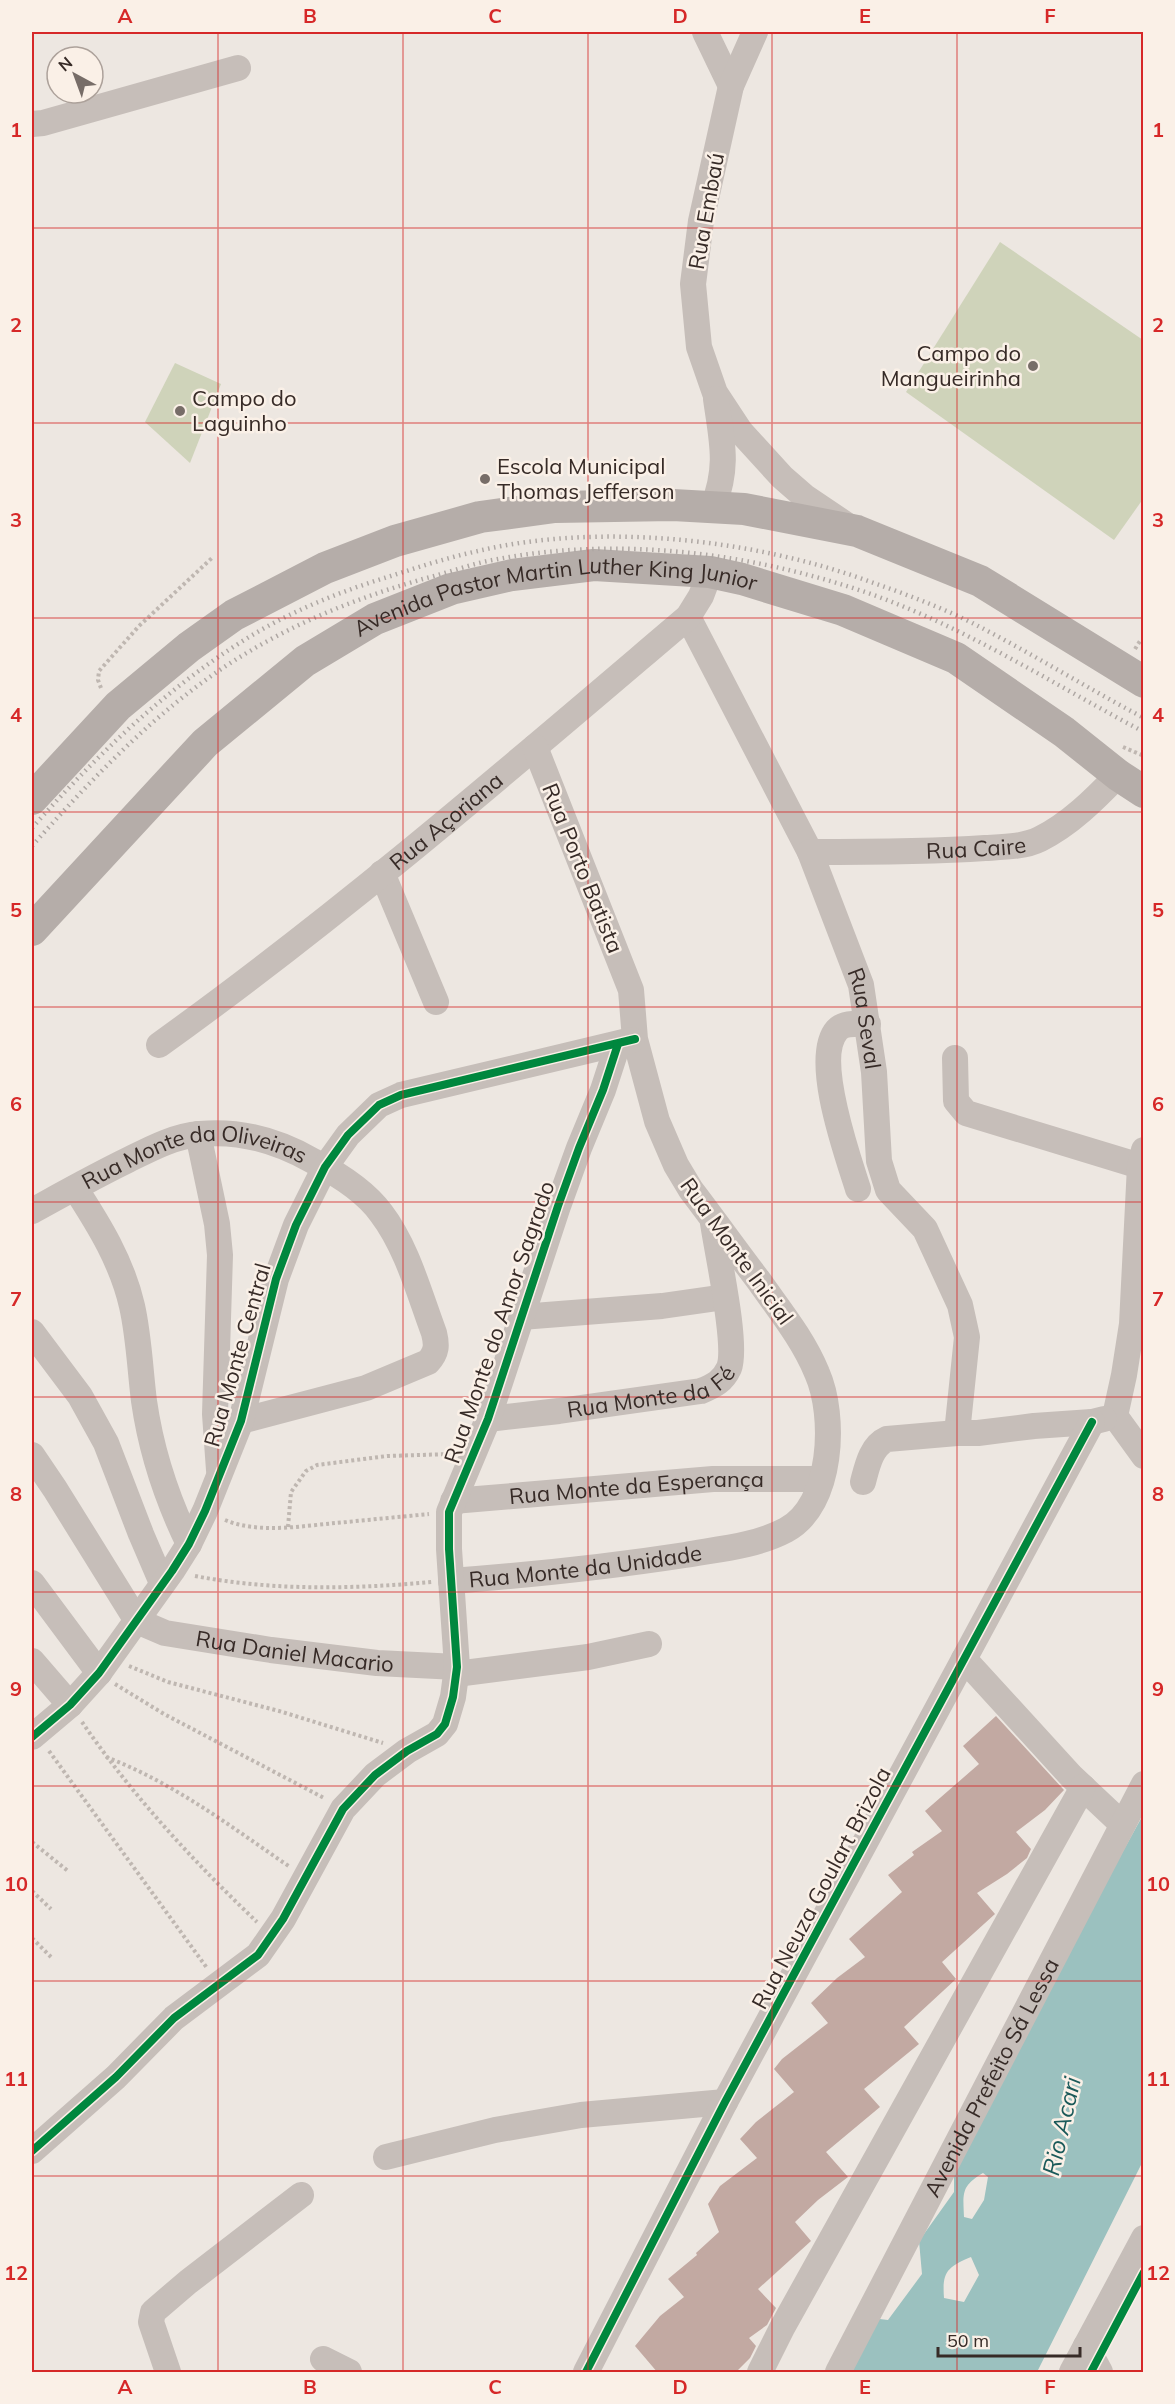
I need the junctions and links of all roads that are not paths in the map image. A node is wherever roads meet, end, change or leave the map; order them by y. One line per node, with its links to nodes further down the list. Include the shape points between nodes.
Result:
1 (705, 32): 4 (street)
2 (756, 32): 4 (street, Rua Embaú)
3 (238, 68): 5 (street)
4 (731, 86): 6 (street, Rua Embaú, via 701,220 693,284 699,347)
5 (32, 124)
6 (715, 393): 7 (street, Rua Embaú, via 724,469); 8 (street, Rua Embaú, via 740,431 782,477)
7 (713, 507): 8 (main road, via 744,509); 15 (main road, via 555,507 480,517 395,541 325,568 234,615 189,647 118,706)
8 (857, 531): 11 (main road, via 980,581)
9 (710, 573): 10 (street, Rua Açoriana); 13 (main road, Avenida Pastor Martin Luther King Junior, via 843,610 956,658 1064,732); 18 (main road, Avenida Pastor Martin Luther King Junior, via 594,565 512,575 451,589 375,619 305,661 205,743)
10 (688, 618): 12 (street, Rua Açoriana); 16 (street, Rua Seval)
11 (1143, 682)
12 (535, 747): 17 (street, Rua Açoriana); 19 (street, Rua Porto Batista)
13 (1118, 775): 14 (main road, Avenida Pastor Martin Luther King Junior); 16 (street, Rua Caire, via 1063,825 1038,840 1015,846)
14 (1143, 792)
15 (32, 799)
16 (810, 852): 21 (street, Rua Seval, via 861,985)
17 (382, 873): 20 (street); 23 (street, Rua Açoriana, via 228,996)
18 (32, 930)
19 (631, 990): 22 (street, Rua Monte Inicial)
20 (436, 1002)
21 (868, 1024): 29 (street, via 842,1027 828,1049 827,1067 838,1127); 38 (street, Rua Seval, via 879,1161 888,1190 925,1229 960,1305 967,1337)
22 (627, 1041): 27 (street, Rua Monte Central, via 401,1095 363,1118); 31 (street, Rua Monte Inicial, via 676,1165); 33 (street, Rua Monte do Amor Sagrado, via 579,1148)
23 (159, 1045)
24 (955, 1058): 26 (street, via 956,1101 966,1113)
25 (198, 1134): 27 (street, Rua Monte da Oliveiras, via 236,1133 266,1140); 28 (street, Rua Monte da Oliveiras, via 162,1144); 41 (street, via 220,1255 215,1393)
26 (1142, 1158): 36 (street, via 1132,1324 1124,1375)
27 (325, 1167): 37 (street, Rua Monte Central, via 296,1225 276,1279); 37 (street, Rua Monte da Oliveiras, via 381,1212 434,1333 435,1354 428,1362 366,1388)
28 (75, 1188): 30 (street, Rua Monte da Oliveiras); 46 (street, via 118,1261 132,1305 153,1448)
29 (858, 1189)
30 (32, 1211)
31 (711, 1216): 32 (street, Rua Monte da Fé); 42 (street, Rua Monte Inicial, via 800,1337 819,1375 829,1428)
32 (725, 1297): 33 (street); 35 (street, Rua Monte da Fé, via 730,1365 723,1379 711,1388 640,1401)
33 (521, 1317): 35 (street, Rua Monte do Amor Sagrado)
34 (32, 1332): 47 (street, via 80,1396 106,1443 141,1534)
35 (488, 1419): 44 (street, Rua Monte do Amor Sagrado)
36 (1103, 1419): 38 (street); 40 (street); 52 (street, Rua Neuza Goulart Brizola)
37 (241, 1421): 41 (street, Rua Monte Central)
38 (957, 1433): 43 (street, via 883,1441 875,1449)
39 (32, 1455): 50 (street)
40 (1143, 1456)
41 (220, 1475): 46 (street, Rua Monte Central)
42 (821, 1479): 44 (street, Rua Monte da Esperança, via 713,1479); 45 (street, Rua Monte Inicial)
43 (862, 1482)
44 (451, 1507): 48 (street, Rua Monte do Amor Sagrado)
45 (810, 1510): 48 (street, Rua Monte da Unidade, via 788,1529 738,1546 620,1565)
46 (189, 1544): 47 (street, Rua Monte Central)
47 (167, 1577): 50 (street, Rua Monte Central)
48 (451, 1581): 55 (street, Rua Monte do Amor Sagrado)
49 (32, 1583): 54 (street)
50 (137, 1621): 54 (street, Rua Monte Central); 55 (street, Rua Daniel Macario, via 165,1633 271,1650)
51 (649, 1644): 55 (street, Rua Daniel Macario, via 588,1657)
52 (964, 1659): 59 (street); 61 (street, Rua Neuza Goulart Brizola)
53 (32, 1661): 56 (street)
54 (105, 1665): 56 (street, Rua Monte Central)
55 (457, 1671): 62 (street, Rua Monte do Amor Sagrado, via 445,1724 437,1734 375,1775 343,1809 272,1937 258,1955 174,2018 116,2077)
56 (70, 1705): 57 (street, Rua Monte Central)
57 (33, 1732)
58 (1143, 1784): 60 (street, Avenida Prefeito Sá Lessa)
59 (1083, 1787): 60 (street); 71 (street)
60 (1122, 1824): 72 (street, Avenida Prefeito Sá Lessa)
61 (725, 2102): 63 (street, via 581,2115 495,2130); 70 (street, Rua Neuza Goulart Brizola)
62 (32, 2151)
63 (386, 2157)
64 (301, 2195): 68 (street, via 153,2312 151,2322)
65 (1143, 2238): 66 (street)
66 (1086, 2346): 73 (street); 74 (street)
67 (323, 2359): 69 (street)
68 (168, 2373)
69 (349, 2373)
70 (586, 2373)
71 (760, 2373)
72 (838, 2373)
73 (1072, 2373)
74 (1100, 2373)

